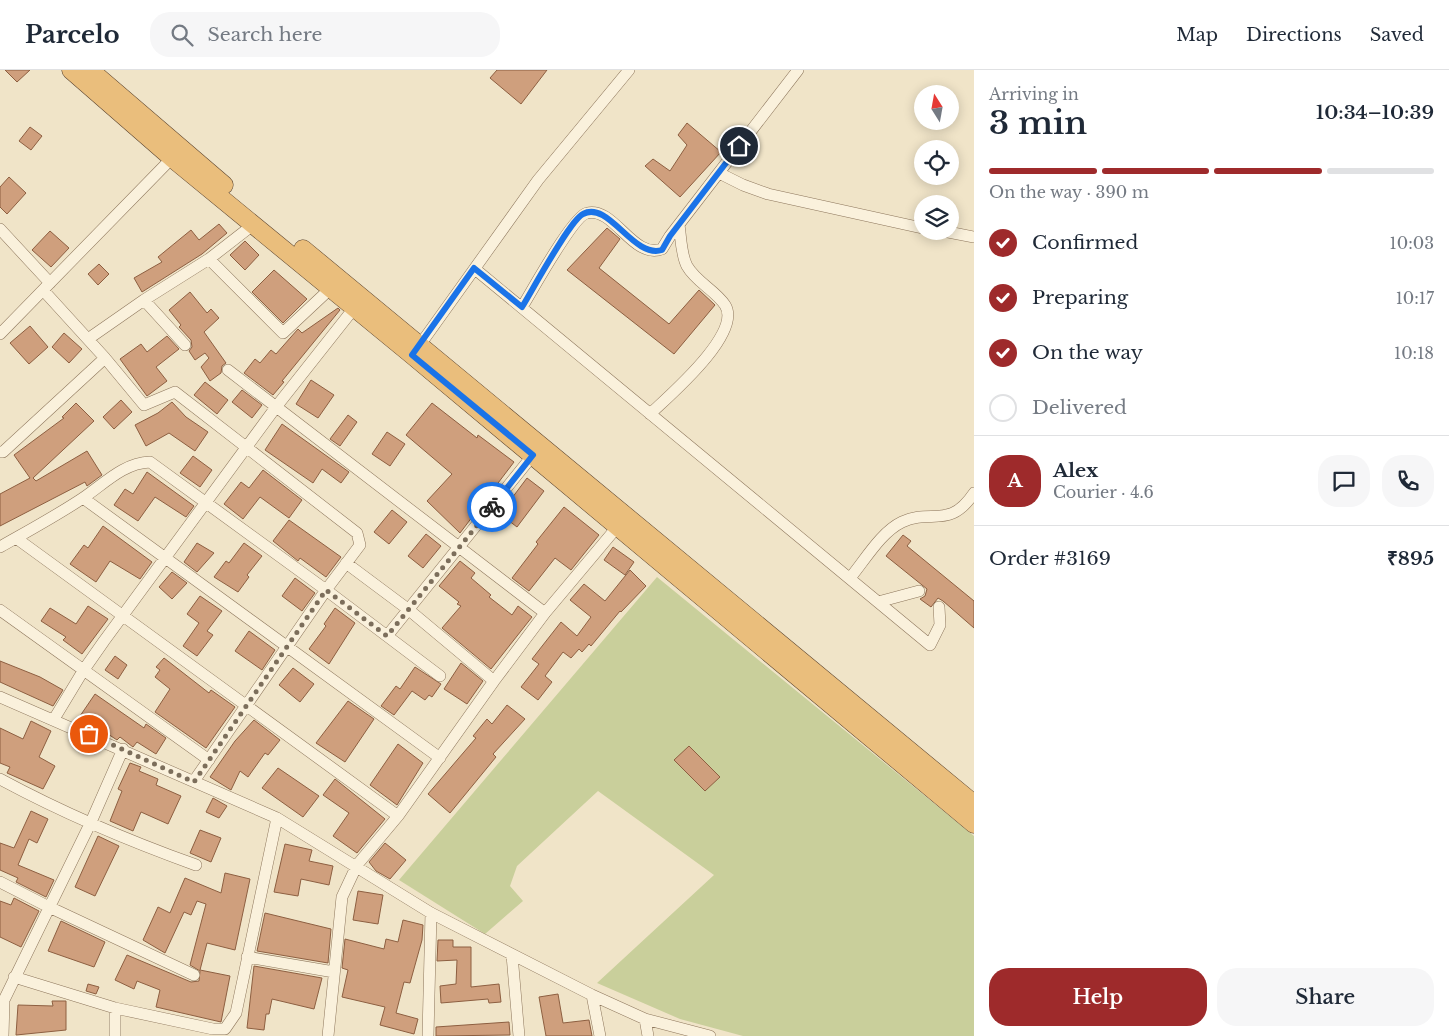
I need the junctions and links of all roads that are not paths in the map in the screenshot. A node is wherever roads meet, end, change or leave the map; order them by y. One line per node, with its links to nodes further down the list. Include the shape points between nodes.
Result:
1 (71, 70): 5 (highway)
2 (90, 70): 23 (highway)
3 (629, 70): 14 (street, via 538,180)
4 (798, 70): 6 (street)
5 (172, 158): 7 (highway); 15 (street)
6 (719, 173): 8 (street); 9 (street, via 768,194)
7 (254, 224): 13 (street); 16 (highway)
8 (679, 225): 19 (street, via 662,250 656,252 645,249 604,216 591,212 582,214); 27 (street, via 687,266 726,306 728,317 724,330 696,370)
9 (914, 226)
10 (0, 229): 15 (street)
11 (959, 234): 12 (street)
12 (974, 237)
13 (209, 258): 16 (street, via 283,333); 17 (street)
14 (474, 268): 19 (street); 23 (street)
15 (46, 286): 20 (street); 21 (street)
16 (331, 288): 18 (highway)
17 (144, 300): 21 (street); 22 (street)
18 (355, 307): 23 (highway); 26 (street)
19 (522, 307): 27 (street)
20 (0, 334)
21 (88, 339): 24 (street)
22 (185, 345)
23 (416, 350): 30 (highway); 62 (highway)
24 (105, 358): 28 (street, via 144,405 175,392); 29 (street)
25 (228, 370): 26 (street)
26 (276, 407): 28 (street); 37 (street)
27 (650, 414): 40 (street)
28 (246, 449): 33 (street); 39 (street, via 357,533 360,545)
29 (0, 452)
30 (533, 455): 34 (highway); 37 (street)
31 (974, 493): 40 (street, via 954,513 942,518 912,519 895,526)
32 (83, 498): 33 (street, via 124,469 138,462 150,462); 35 (street); 38 (street)
33 (205, 504): 38 (street); 41 (street)
34 (618, 526): 47 (street); 66 (highway)
35 (16, 538): 36 (street); 48 (street)
36 (0, 547)
37 (460, 548): 46 (street); 47 (street)
38 (166, 558): 48 (street); 50 (street)
39 (346, 563): 41 (street); 46 (street)
40 (850, 578): 43 (street)
41 (326, 590): 49 (street); 50 (street)
42 (919, 591): 43 (street)
43 (878, 602): 44 (street, via 930,646 940,625)
44 (939, 607)
45 (0, 610): 51 (street)
46 (408, 610): 49 (street); 53 (street)
47 (545, 613): 53 (street)
48 (124, 615): 51 (street); 55 (street)
49 (387, 636): 52 (street)
50 (287, 646): 55 (street); 58 (street)
51 (83, 671): 56 (street); 59 (street)
52 (440, 676)
53 (494, 681): 58 (street)
54 (0, 697): 56 (street)
55 (246, 705): 59 (street); 63 (street)
56 (54, 719): 57 (street)
57 (123, 749): 61 (street); 65 (street)
58 (440, 758): 63 (street)
59 (209, 760): 61 (street)
60 (0, 779): 65 (street, via 52,807)
61 (194, 782): 64 (street)
62 (974, 804)
63 (398, 816): 68 (street)
64 (277, 818): 68 (street); 73 (street)
65 (91, 822): 67 (street, via 136,844); 70 (street)
66 (974, 824)
67 (196, 865)
68 (357, 866): 71 (street); 74 (street, via 342,897)
69 (0, 882): 70 (street)
70 (48, 907): 75 (street); 76 (street)
71 (431, 913): 72 (street); 84 (street)
72 (512, 955): 77 (street); 85 (street)
73 (247, 957): 74 (street); 80 (street, via 236,1013 225,1029)
74 (334, 972): 83 (street)
75 (194, 975)
76 (14, 977): 78 (street); 81 (street, via 4,1000)
77 (592, 994): 79 (street); 86 (street)
78 (115, 1008): 80 (street); 82 (street)
79 (644, 1019): 87 (street); 88 (street)
80 (212, 1033)
81 (2, 1036)
82 (115, 1036)
83 (328, 1036)
84 (428, 1036)
85 (519, 1036)
86 (600, 1036)
87 (648, 1036)
88 (710, 1036)

